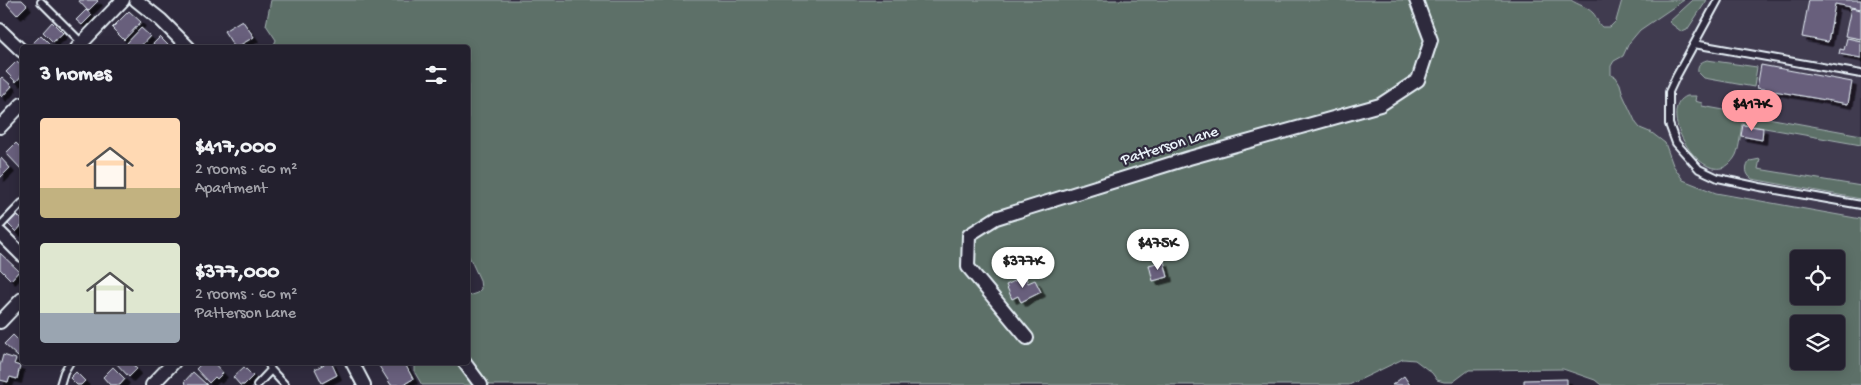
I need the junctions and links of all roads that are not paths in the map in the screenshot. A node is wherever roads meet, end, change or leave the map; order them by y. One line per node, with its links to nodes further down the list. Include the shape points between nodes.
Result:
1 (123, 0): 9 (street)
2 (136, 0): 10 (street)
3 (1416, 0): 22 (street, Patterson Lane, via 1431,40 1418,80 1380,105 1189,158 996,218 969,235 968,267)
4 (1718, 0): 7 (lane)
5 (41, 2): 8 (lane)
6 (0, 30): 11 (street)
7 (1694, 44): 12 (lane); 15 (lane, via 1669,92 1668,108 1669,124 1676,143 1699,169 1718,178 1744,184)
8 (81, 45)
9 (83, 45)
10 (186, 45)
11 (20, 49)
12 (1861, 74)
13 (20, 106): 14 (street)
14 (0, 127)
15 (1861, 204)
16 (20, 205): 17 (lane)
17 (0, 226)
18 (0, 233): 19 (street)
19 (20, 253)
20 (20, 301): 21 (street)
21 (0, 322)
22 (1027, 338)
23 (69, 365): 30 (lane)
24 (171, 365): 31 (street)
25 (269, 365): 28 (lane)
26 (353, 365): 29 (street)
27 (466, 365): 34 (street)
28 (271, 370): 32 (lane); 33 (lane)
29 (362, 384)
30 (60, 385)
31 (152, 385)
32 (257, 385)
33 (285, 385)
34 (481, 385)

